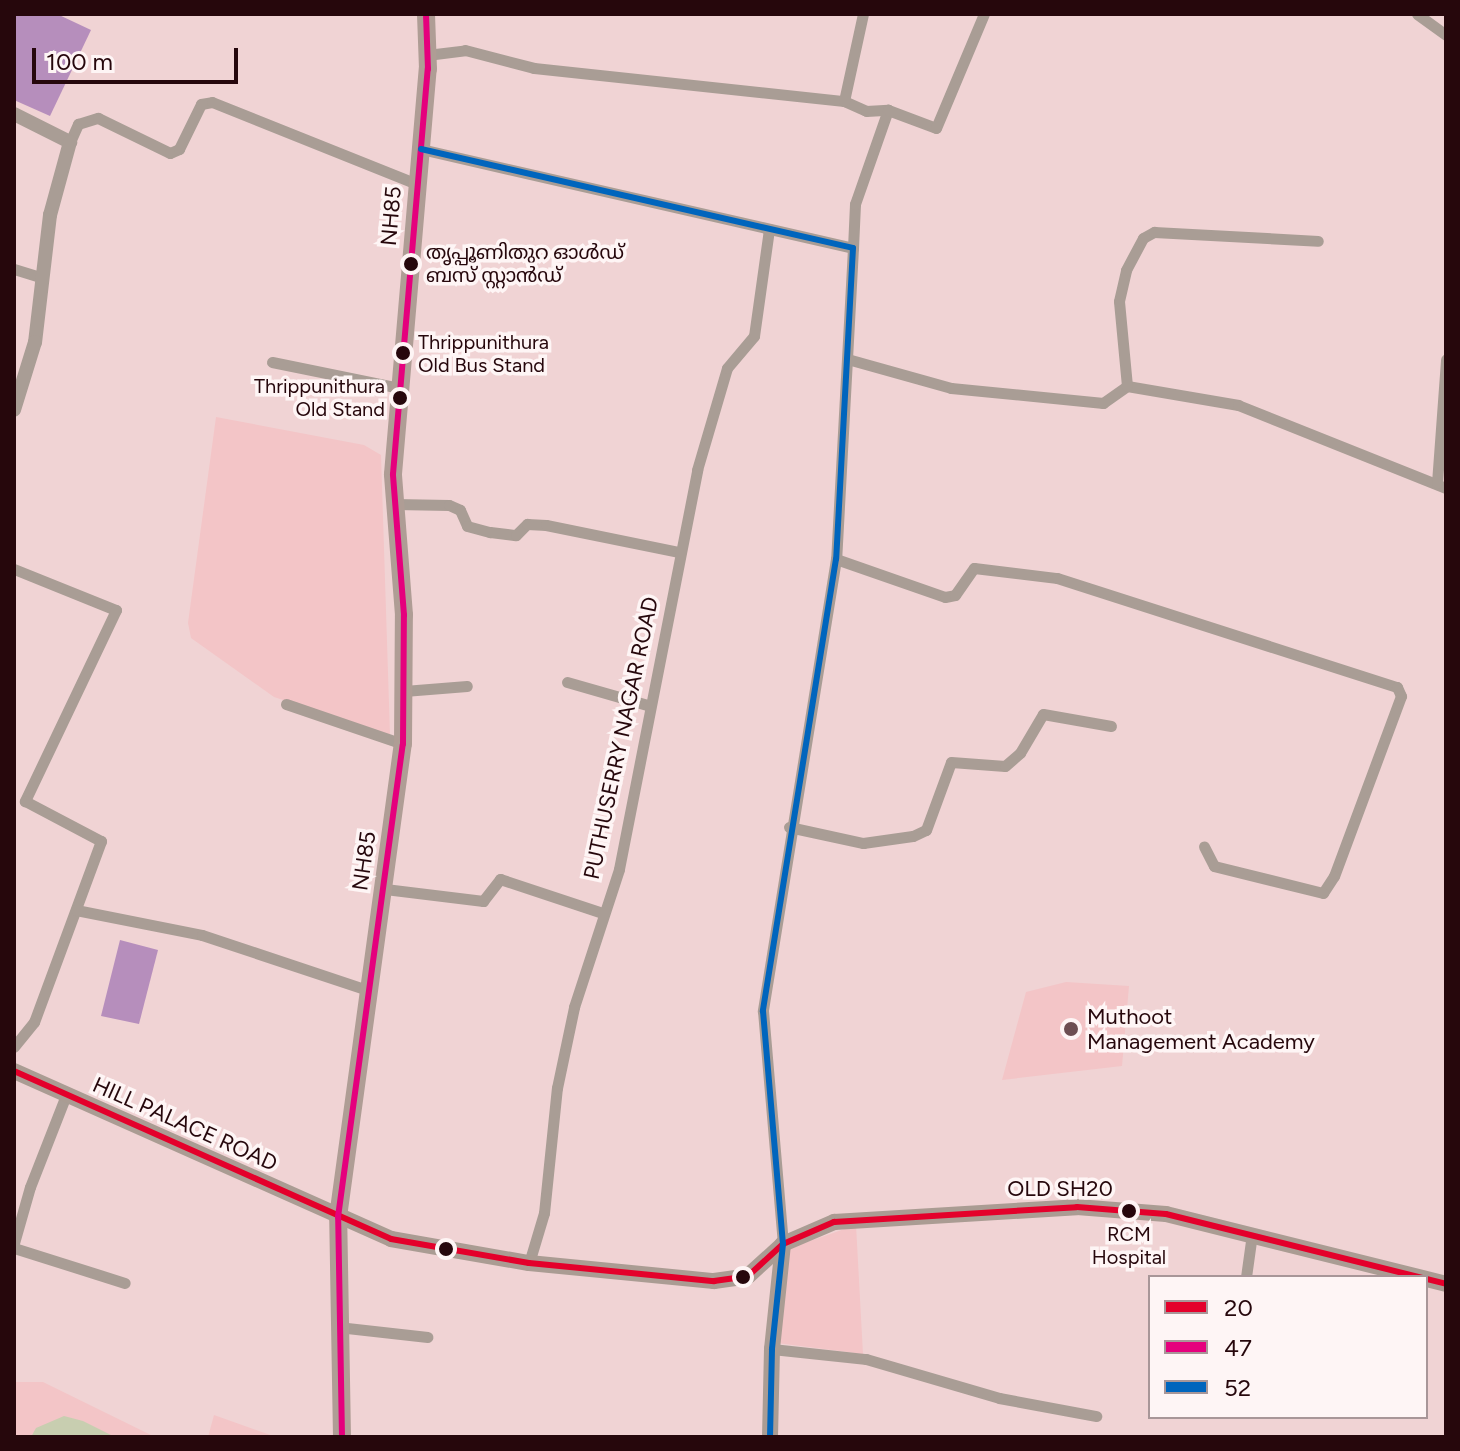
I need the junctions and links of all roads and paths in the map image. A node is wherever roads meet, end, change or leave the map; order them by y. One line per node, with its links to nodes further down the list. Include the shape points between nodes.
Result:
1 (426, 14): 6 (main road, NH85 / NH85)
2 (863, 14): 7 (street)
3 (984, 14): 8 (street, via 936,128)
4 (1417, 14): 5 (street)
5 (1446, 35)
6 (427, 55): 7 (street, via 465,50 534,68); 11 (main road, NH85 / NH85)
7 (844, 101): 8 (street, via 866,111)
8 (888, 110): 15 (street, via 855,204)
9 (14, 114): 10 (street)
10 (70, 142): 12 (street, via 78,124 98,118 170,153 179,149 201,104 212,102); 17 (street, via 50,215)
11 (421, 149): 12 (main road, NH85 / NH85); 13 (street)
12 (417, 184): 22 (main road, NH85 / NH85)
13 (769, 229): 15 (street); 26 (street, PUTHUSERRY NAGAR ROAD, via 754,336 727,368)
14 (1318, 241): 21 (street, via 1154,232 1143,238 1126,270 1119,301)
15 (853, 248): 19 (street)
16 (14, 269): 17 (street)
17 (41, 277): 23 (street, via 35,342)
18 (1446, 359): 24 (street)
19 (851, 360): 21 (street, via 951,388 1103,403); 27 (street)
20 (272, 362): 22 (street)
21 (1127, 386): 24 (street, via 1238,405)
22 (400, 388): 25 (main road, NH85 / NH85)
23 (14, 410)
24 (1441, 486)
25 (395, 504): 26 (street, via 449,505 460,510 467,526 490,532 516,535 527,524 546,525); 31 (main road, NH85 / NH85)
26 (679, 552): 33 (street, PUTHUSERRY NAGAR ROAD)
27 (836, 559): 37 (street); 38 (street, via 945,597 955,595 974,568 1057,578 1397,687 1401,696 1323,893 1214,866)
28 (14, 569): 36 (street, via 116,610)
29 (567, 682): 33 (street)
30 (467, 686): 31 (street)
31 (404, 691): 35 (main road, NH85 / NH85)
32 (286, 704): 35 (street)
33 (647, 705): 41 (street, PUTHUSERRY NAGAR ROAD, via 619,869)
34 (1111, 726): 37 (street, via 1043,714 1020,753 1005,766 951,762 926,830 913,836 863,843)
35 (403, 744): 39 (main road, NH85 / NH85)
36 (19, 801): 40 (street, via 101,841)
37 (789, 827): 48 (street, via 763,1011)
38 (1204, 846)
39 (385, 889): 41 (street, via 483,901 500,879); 42 (main road, NH85 / NH85)
40 (76, 910): 42 (street, via 202,935); 43 (street, via 34,1022)
41 (602, 913): 50 (street, PUTHUSERRY NAGAR ROAD, via 557,1088 544,1213)
42 (370, 991): 46 (main road, NH85 / NH85)
43 (14, 1047)
44 (14, 1071): 45 (main road, HILL PALACE ROAD)
45 (66, 1095): 46 (main road, HILL PALACE ROAD); 49 (street)
46 (338, 1217): 50 (main road, via 391,1239); 54 (main road, NH85)
47 (1252, 1234): 48 (main road, OLD SH20, via 1166,1214 1077,1207 879,1216 834,1222); 51 (street); 52 (main road, OLD SH20)
48 (783, 1244): 50 (main road, via 748,1276 714,1281); 56 (main road)
49 (14, 1246): 53 (street)
50 (529, 1263)
51 (1246, 1275)
52 (1418, 1275)
53 (125, 1283)
54 (338, 1327): 55 (street); 58 (main road, NH85)
55 (427, 1337)
56 (772, 1349): 57 (street, via 866,1359 999,1398); 59 (main road)
57 (1096, 1416)
58 (342, 1437)
59 (770, 1437)

